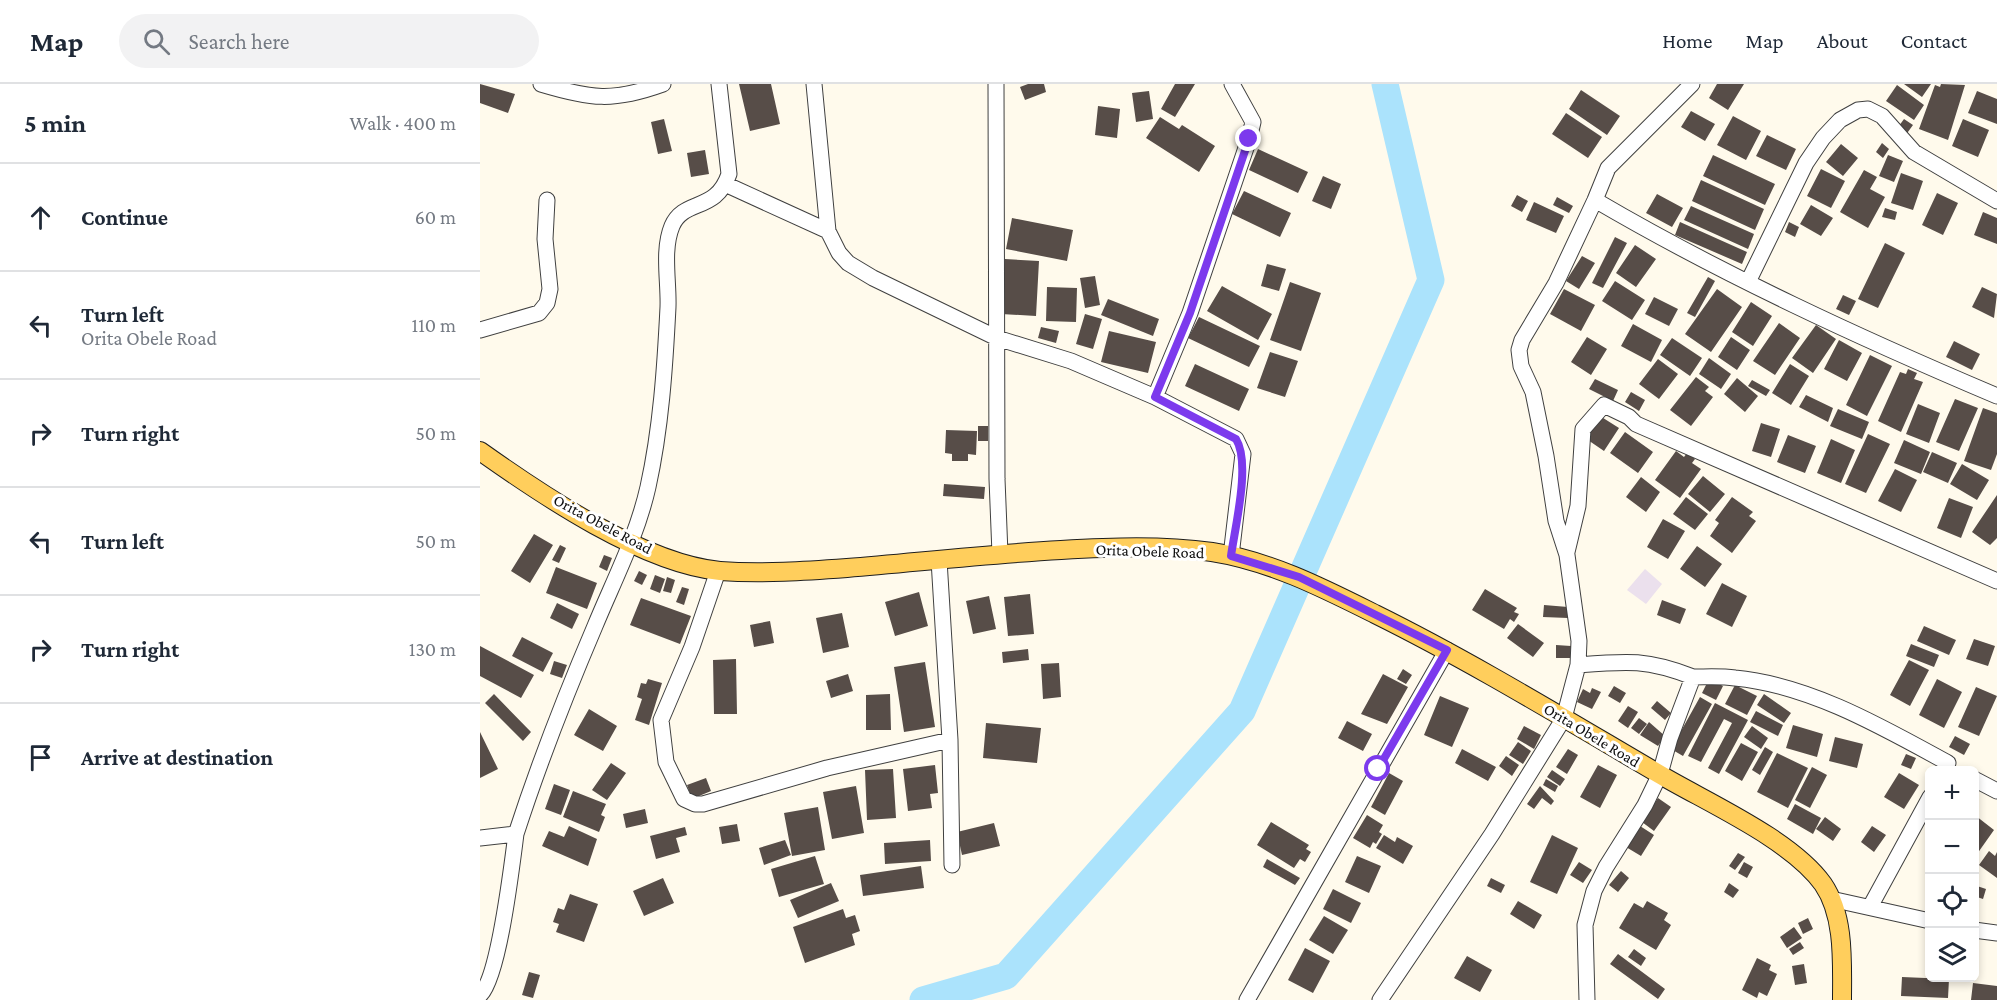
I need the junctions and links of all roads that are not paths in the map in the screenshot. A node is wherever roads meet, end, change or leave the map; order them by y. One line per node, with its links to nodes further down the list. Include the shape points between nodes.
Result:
1 (541, 84): 2 (street, via 612,98)
2 (663, 84)
3 (719, 84): 8 (street, via 729,174)
4 (814, 84): 12 (street)
5 (996, 84): 15 (street)
6 (1232, 84): 17 (street, via 1253,122 1249,139 1190,313)
7 (1692, 84): 10 (street, via 1608,168)
8 (725, 184): 12 (street); 19 (street, via 715,198 683,212 672,224 661,408 649,483)
9 (547, 200): 14 (street, via 547,303 538,313)
10 (1595, 200): 13 (street); 21 (street, via 1520,350 1521,366 1533,392 1556,521)
11 (1997, 201): 13 (street, via 1914,153 1882,116 1868,109 1858,110 1840,120 1806,163)
12 (828, 231): 15 (street, via 848,263)
13 (1748, 282): 16 (street)
14 (480, 330)
15 (997, 338): 17 (street, via 1071,361); 20 (street)
16 (1997, 396)
17 (1155, 397): 22 (street, via 1236,439 1241,447 1240,493)
18 (480, 451): 19 (main road, Orita Obele Road)
19 (632, 543): 24 (main road, Orita Obele Road, via 673,560); 36 (street, via 550,735)
20 (1000, 554): 22 (main road, Orita Obele Road, via 1154,547); 23 (main road, Orita Obele Road)
21 (1567, 555): 25 (street, via 1578,506 1583,429 1604,405 1636,424); 27 (street, via 1579,641)
22 (1231, 556): 26 (main road, Orita Obele Road, via 1299,577)
23 (939, 560): 24 (main road, Orita Obele Road, via 801,571); 30 (street)
24 (718, 571): 30 (street, via 661,720 666,762 688,802 703,804 827,768)
25 (1997, 581)
26 (1447, 650): 29 (main road, Orita Obele Road); 45 (street)
27 (1578, 665): 28 (street, via 1647,662); 29 (street)
28 (1694, 677): 31 (street, via 1736,678 1794,691 1866,719); 32 (street)
29 (1564, 718): 32 (main road, Orita Obele Road); 46 (street, via 1492,834)
30 (950, 740): 38 (street)
31 (1947, 766)
32 (1660, 774): 39 (main road, Orita Obele Road, via 1780,846 1821,881); 47 (street, via 1646,805 1594,891 1586,925)
33 (1979, 782): 34 (street)
34 (1997, 791)
35 (1925, 804): 40 (street)
36 (516, 834): 37 (street); 44 (street, via 503,919 488,982)
37 (480, 838)
38 (952, 865)
39 (1831, 899): 40 (street); 48 (main road, Orita Obele Road, via 1839,928)
40 (1870, 907): 41 (street)
41 (1925, 920)
42 (1979, 931): 43 (street)
43 (1997, 933)
44 (480, 995)
45 (1247, 1000)
46 (1380, 1000)
47 (1587, 1000)
48 (1842, 1000)

